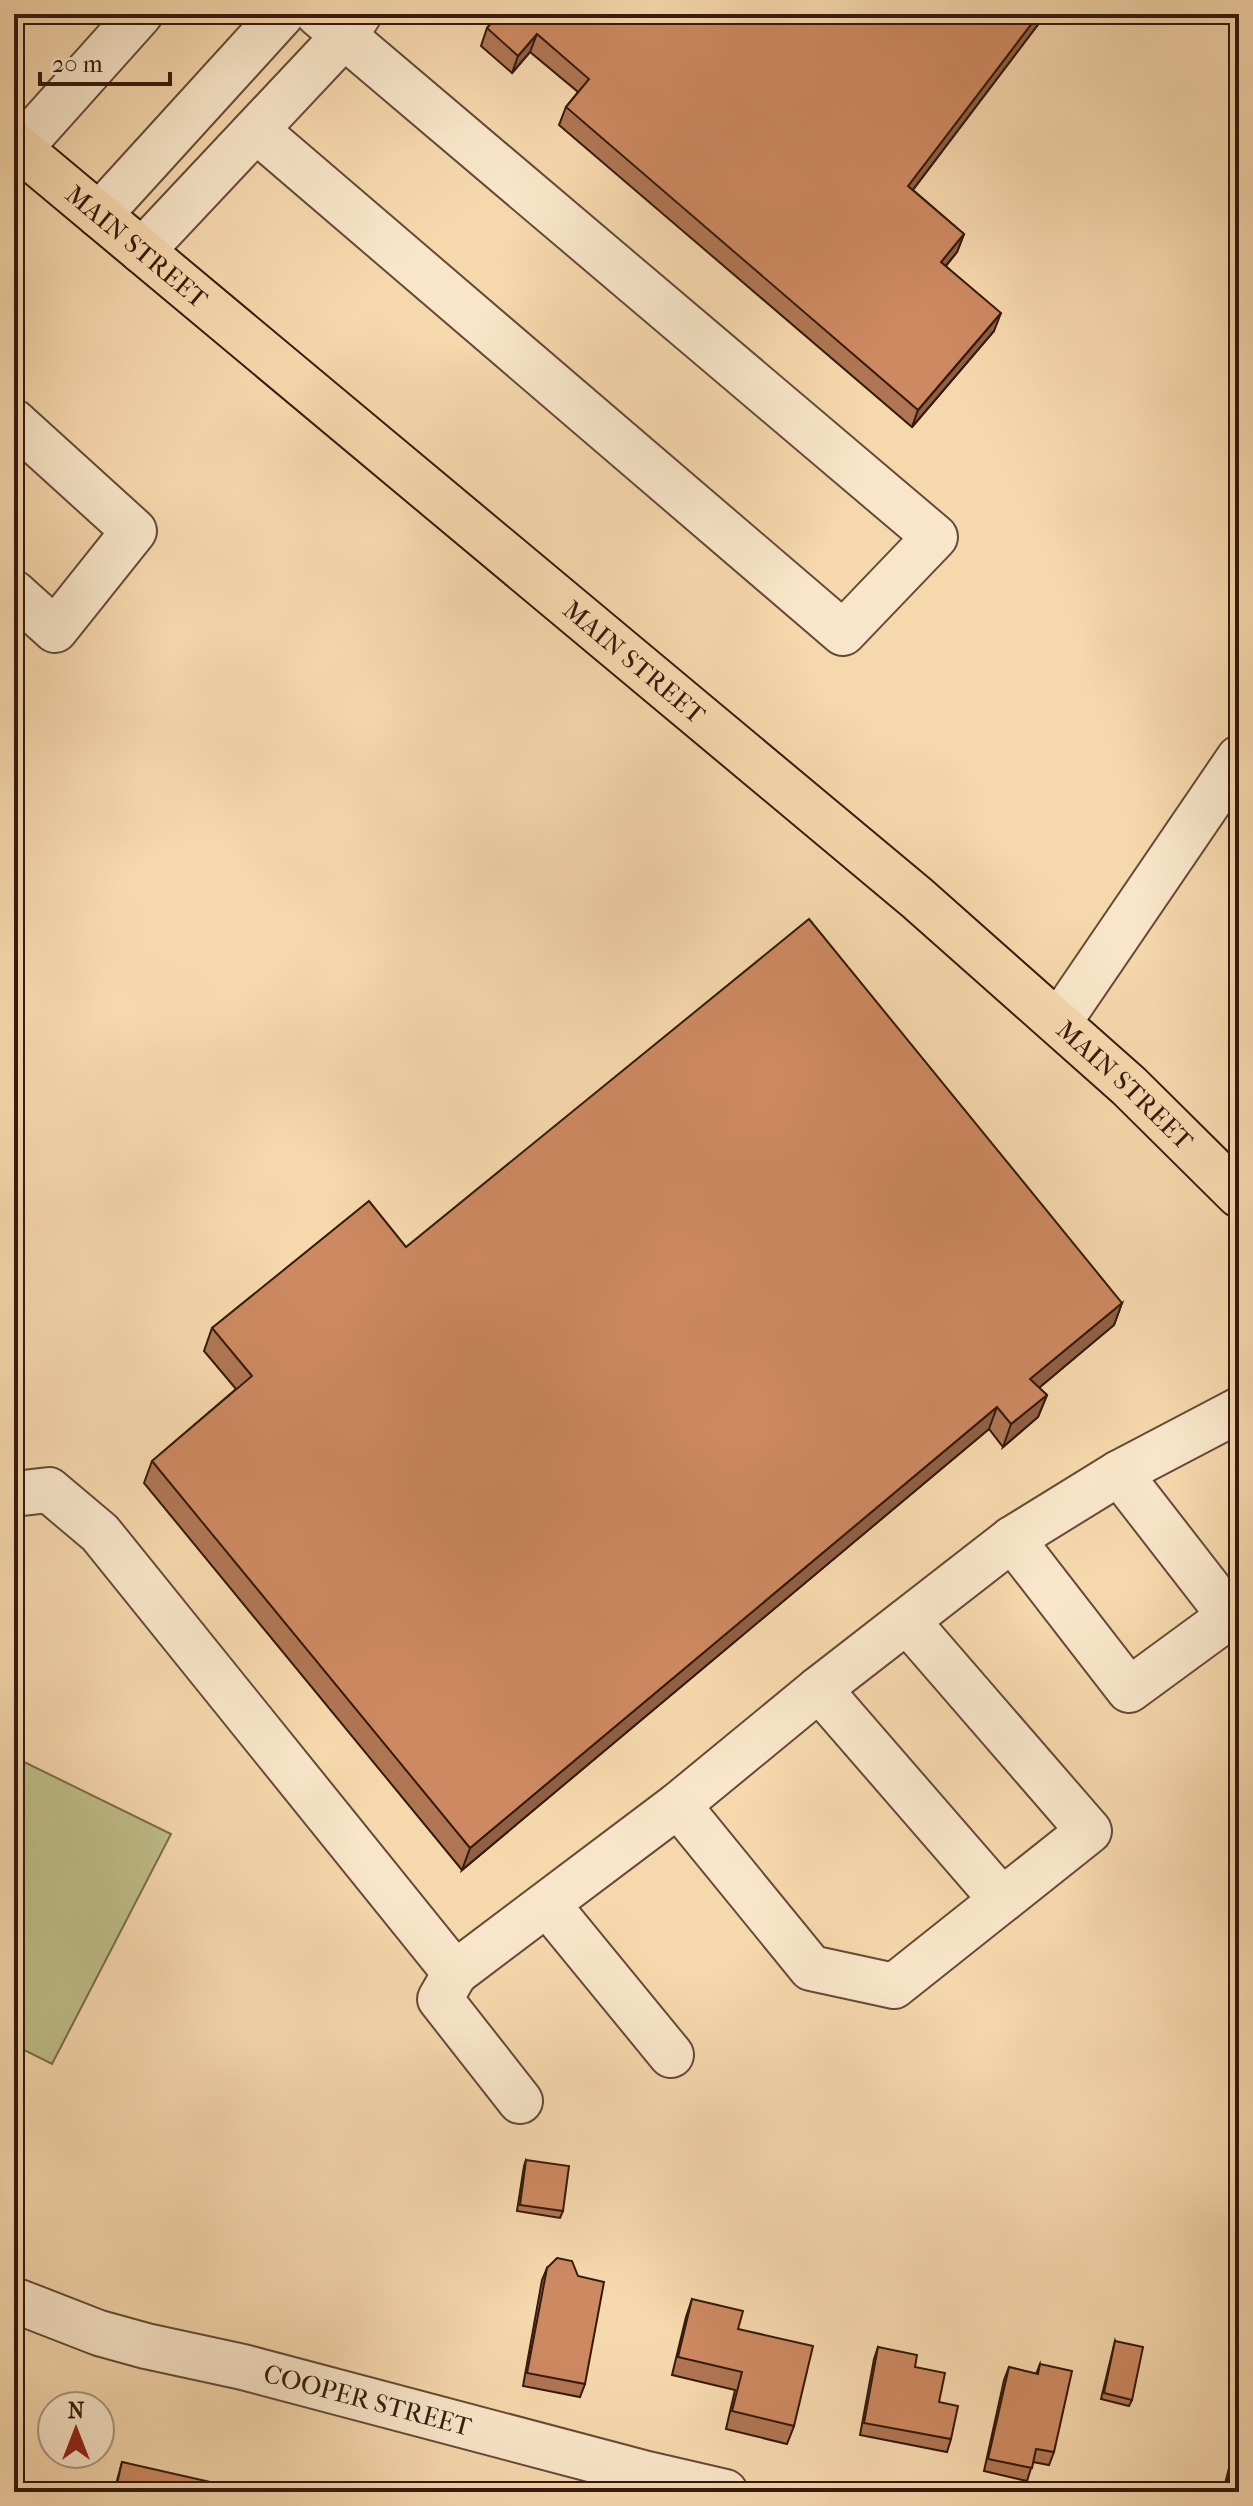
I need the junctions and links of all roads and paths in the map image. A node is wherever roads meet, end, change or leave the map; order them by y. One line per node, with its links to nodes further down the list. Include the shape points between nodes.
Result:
1 (140, 14): 5 (street)
2 (282, 14): 6 (street)
3 (341, 21): 4 (street); 4 (street, via 935,537 843,633)
4 (256, 130): 7 (street)
5 (17, 146): 6 (main road, MAIN STREET)
6 (99, 215): 7 (main road, MAIN STREET)
7 (142, 251): 11 (main road, MAIN STREET)
8 (14, 422): 9 (street, via 134,531 55,630)
9 (14, 593)
10 (1239, 758): 11 (street)
11 (1059, 1022): 12 (main road, MAIN STREET)
12 (1239, 1195)
13 (1236, 1417): 14 (street)
14 (1119, 1473): 16 (street); 17 (street)
15 (14, 1494): 23 (street, via 49,1490 100,1533)
16 (1012, 1539): 17 (street, via 1129,1690); 18 (street)
17 (1234, 1613)
18 (907, 1621): 19 (street); 21 (street, via 1089,1831)
19 (819, 1689): 20 (street); 21 (street)
20 (678, 1805): 21 (street, via 811,1968 894,1986); 22 (street)
21 (1002, 1900)
22 (548, 1905): 23 (street); 24 (street)
23 (455, 1973): 25 (street, via 440,1999)
24 (671, 2055)
25 (520, 2101)
26 (14, 2300): 27 (street, COOPER STREET, via 146,2346)
27 (725, 2492)

